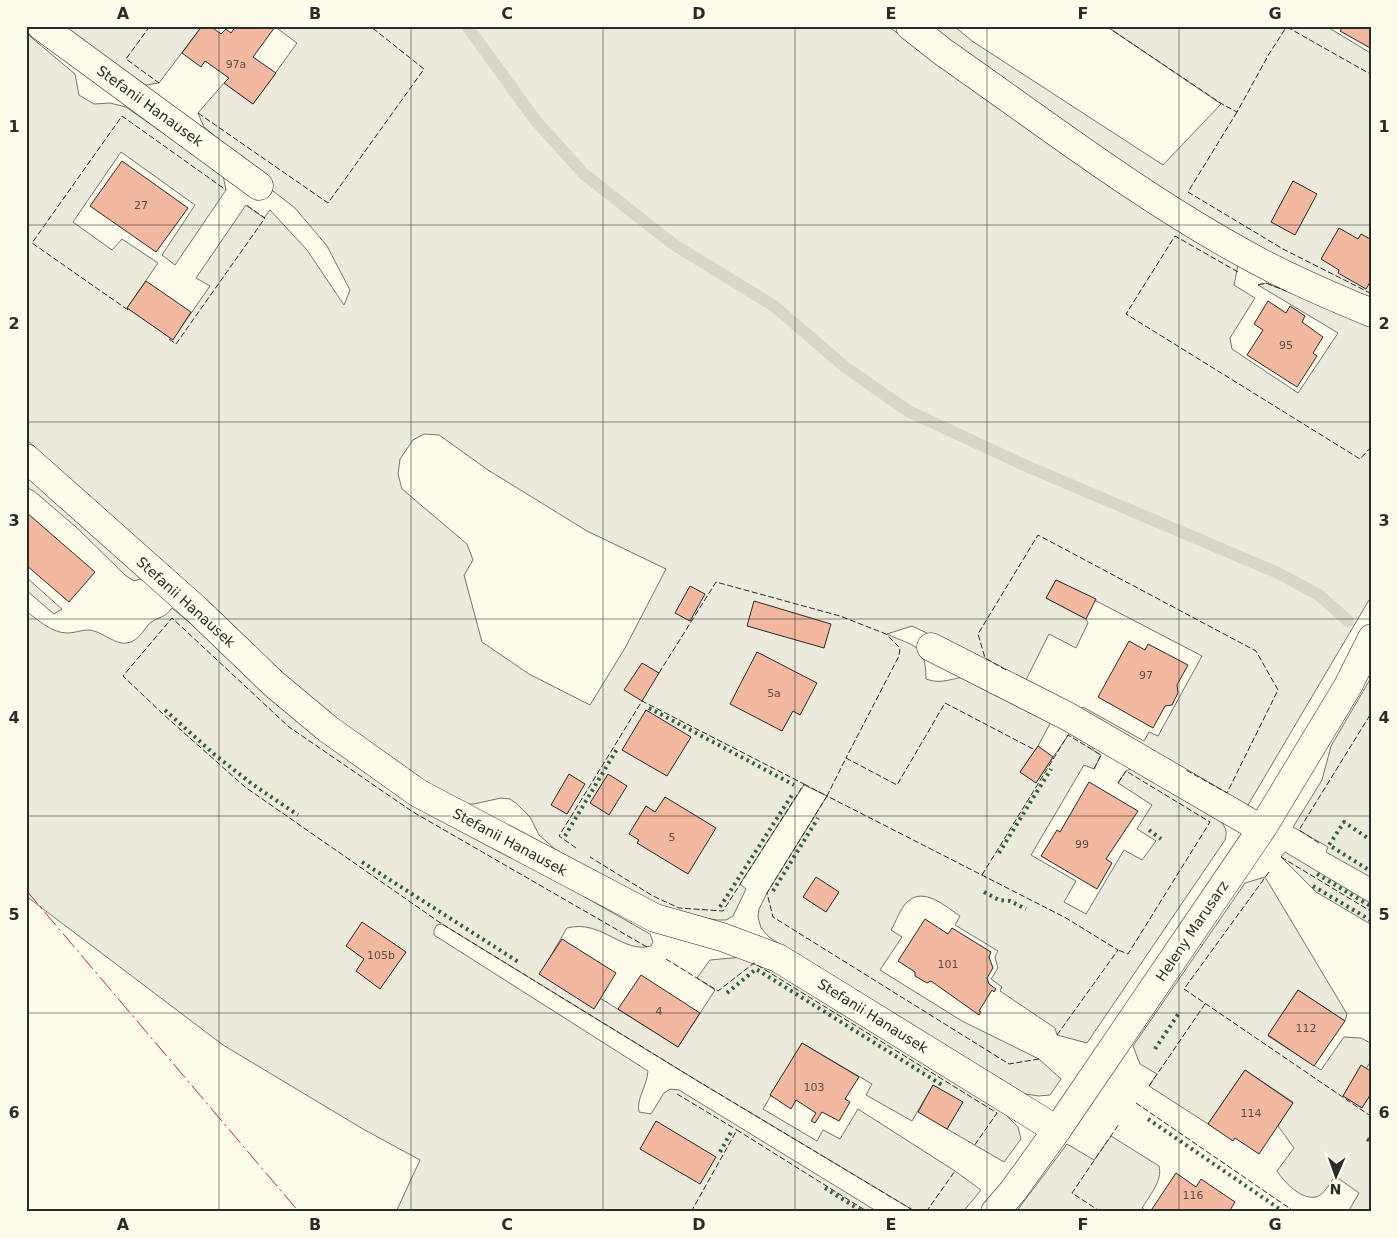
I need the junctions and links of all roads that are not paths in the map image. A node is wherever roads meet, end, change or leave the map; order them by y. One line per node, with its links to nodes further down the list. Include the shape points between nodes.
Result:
1 (41, 26): 3 (street, Stefanii Hanausek)
2 (910, 26): 4 (street, via 942,52 1161,204 1280,273)
3 (259, 186)
4 (1372, 313)
5 (26, 458): 9 (street, Stefanii Hanausek, via 197,610 274,684 328,729 418,793 655,918 722,937 778,958)
6 (1372, 638): 8 (street, Heleny Marusarz, via 1348,686)
7 (931, 647): 8 (street, via 1067,716)
8 (1261, 830): 9 (street, Heleny Marusarz)
9 (1057, 1130): 10 (street, Heleny Marusarz)
10 (995, 1212)

